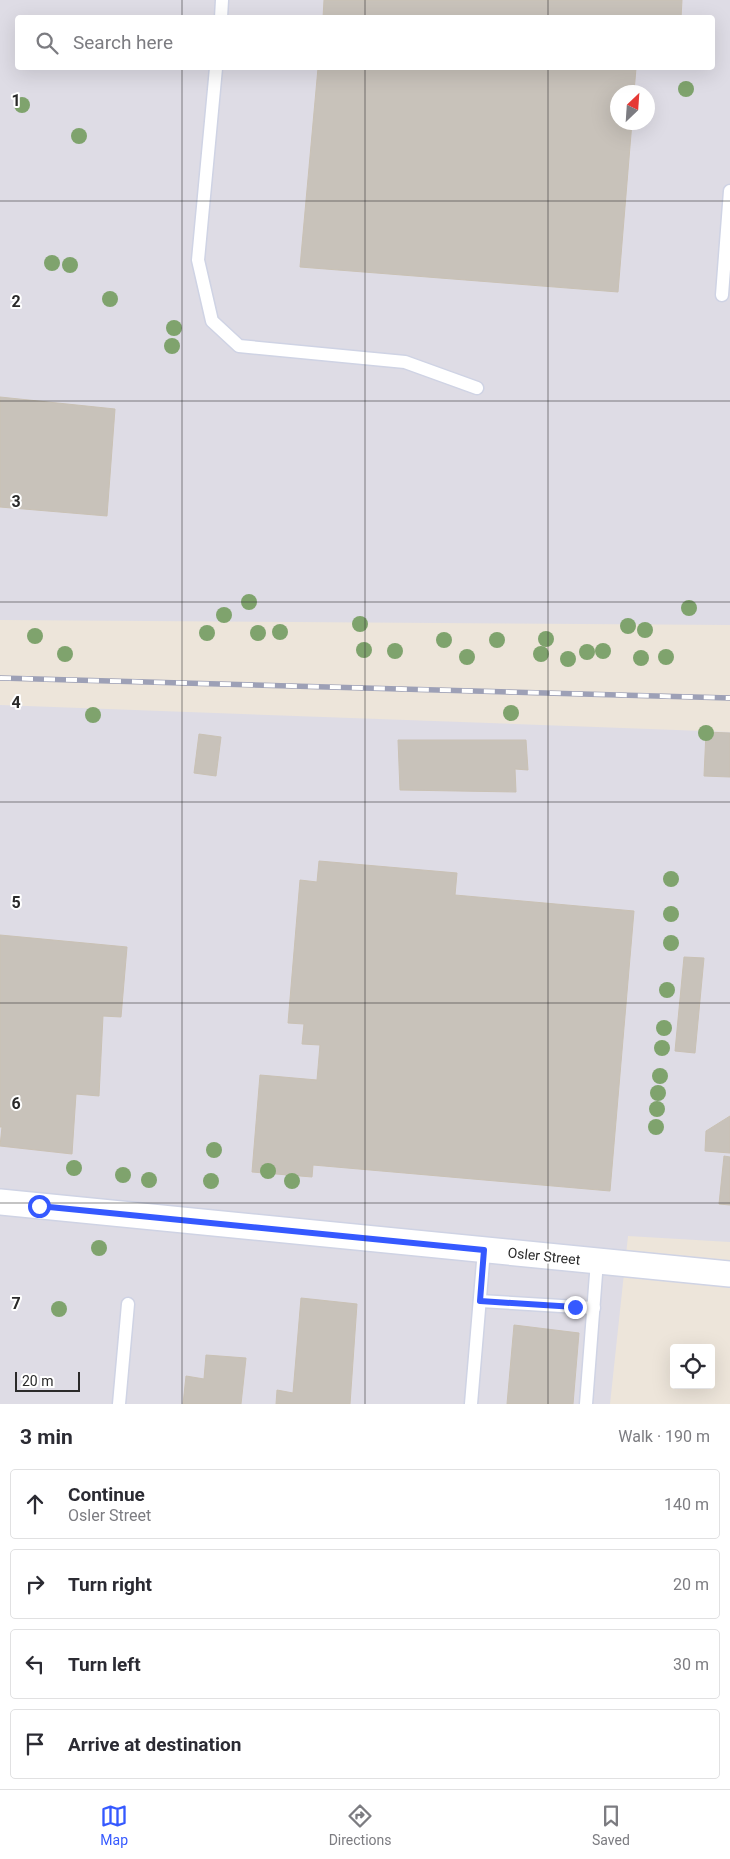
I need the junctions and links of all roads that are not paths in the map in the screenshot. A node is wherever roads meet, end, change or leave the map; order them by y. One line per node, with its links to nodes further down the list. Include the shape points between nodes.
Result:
1 (222, 0): 2 (lane)
2 (221, 15)
3 (216, 70): 6 (lane, via 198,260 212,321 239,346 405,362)
4 (730, 191): 5 (lane)
5 (722, 295)
6 (477, 388)
7 (0, 1202): 8 (street, Osler Street)
8 (484, 1250): 9 (street, Osler Street); 11 (lane)
9 (597, 1261): 10 (street, Osler Street); 13 (lane)
10 (730, 1274)
11 (480, 1301): 13 (lane); 15 (lane)
12 (128, 1304): 14 (lane)
13 (594, 1308): 16 (lane)
14 (118, 1404)
15 (471, 1404)
16 (586, 1404)

